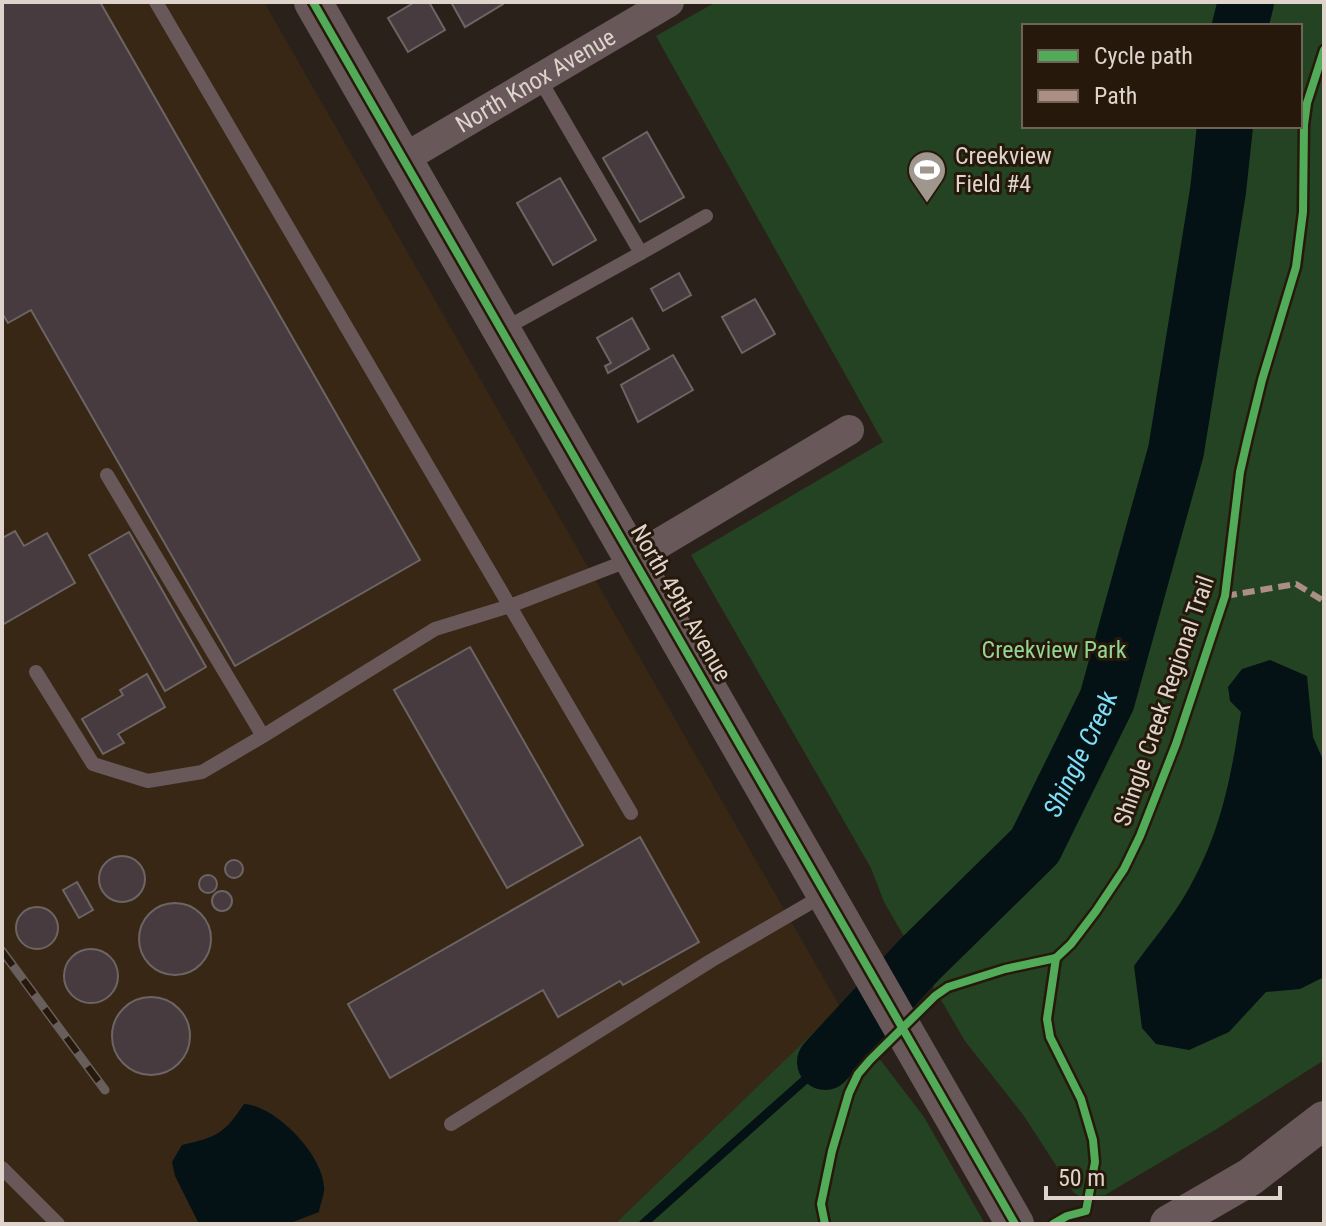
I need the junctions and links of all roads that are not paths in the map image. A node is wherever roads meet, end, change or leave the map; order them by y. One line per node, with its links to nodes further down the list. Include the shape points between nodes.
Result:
1 (156, 2): 12 (lane)
2 (313, 2): 5 (street, North 49th Avenue)
3 (669, 2): 4 (street, North Knox Avenue)
4 (539, 78): 5 (street, North Knox Avenue); 7 (lane)
5 (403, 159): 8 (street, North 49th Avenue)
6 (706, 216): 7 (lane)
7 (641, 253): 8 (lane)
8 (502, 330): 11 (street, North 49th Avenue)
9 (849, 430): 11 (street)
10 (107, 475): 14 (lane)
11 (633, 559): 12 (lane); 16 (street, North 49th Avenue)
12 (510, 606): 14 (lane, via 435,629); 15 (lane)
13 (36, 672): 14 (lane, via 93,764 148,781 202,772)
14 (263, 736)
15 (631, 813)
16 (824, 895): 18 (lane); 21 (street, North 49th Avenue)
17 (1324, 1120): 22 (street, via 1250,1177)
18 (451, 1124)
19 (2, 1168): 20 (lane)
20 (58, 1224)
21 (1015, 1224)
22 (1169, 1224)

